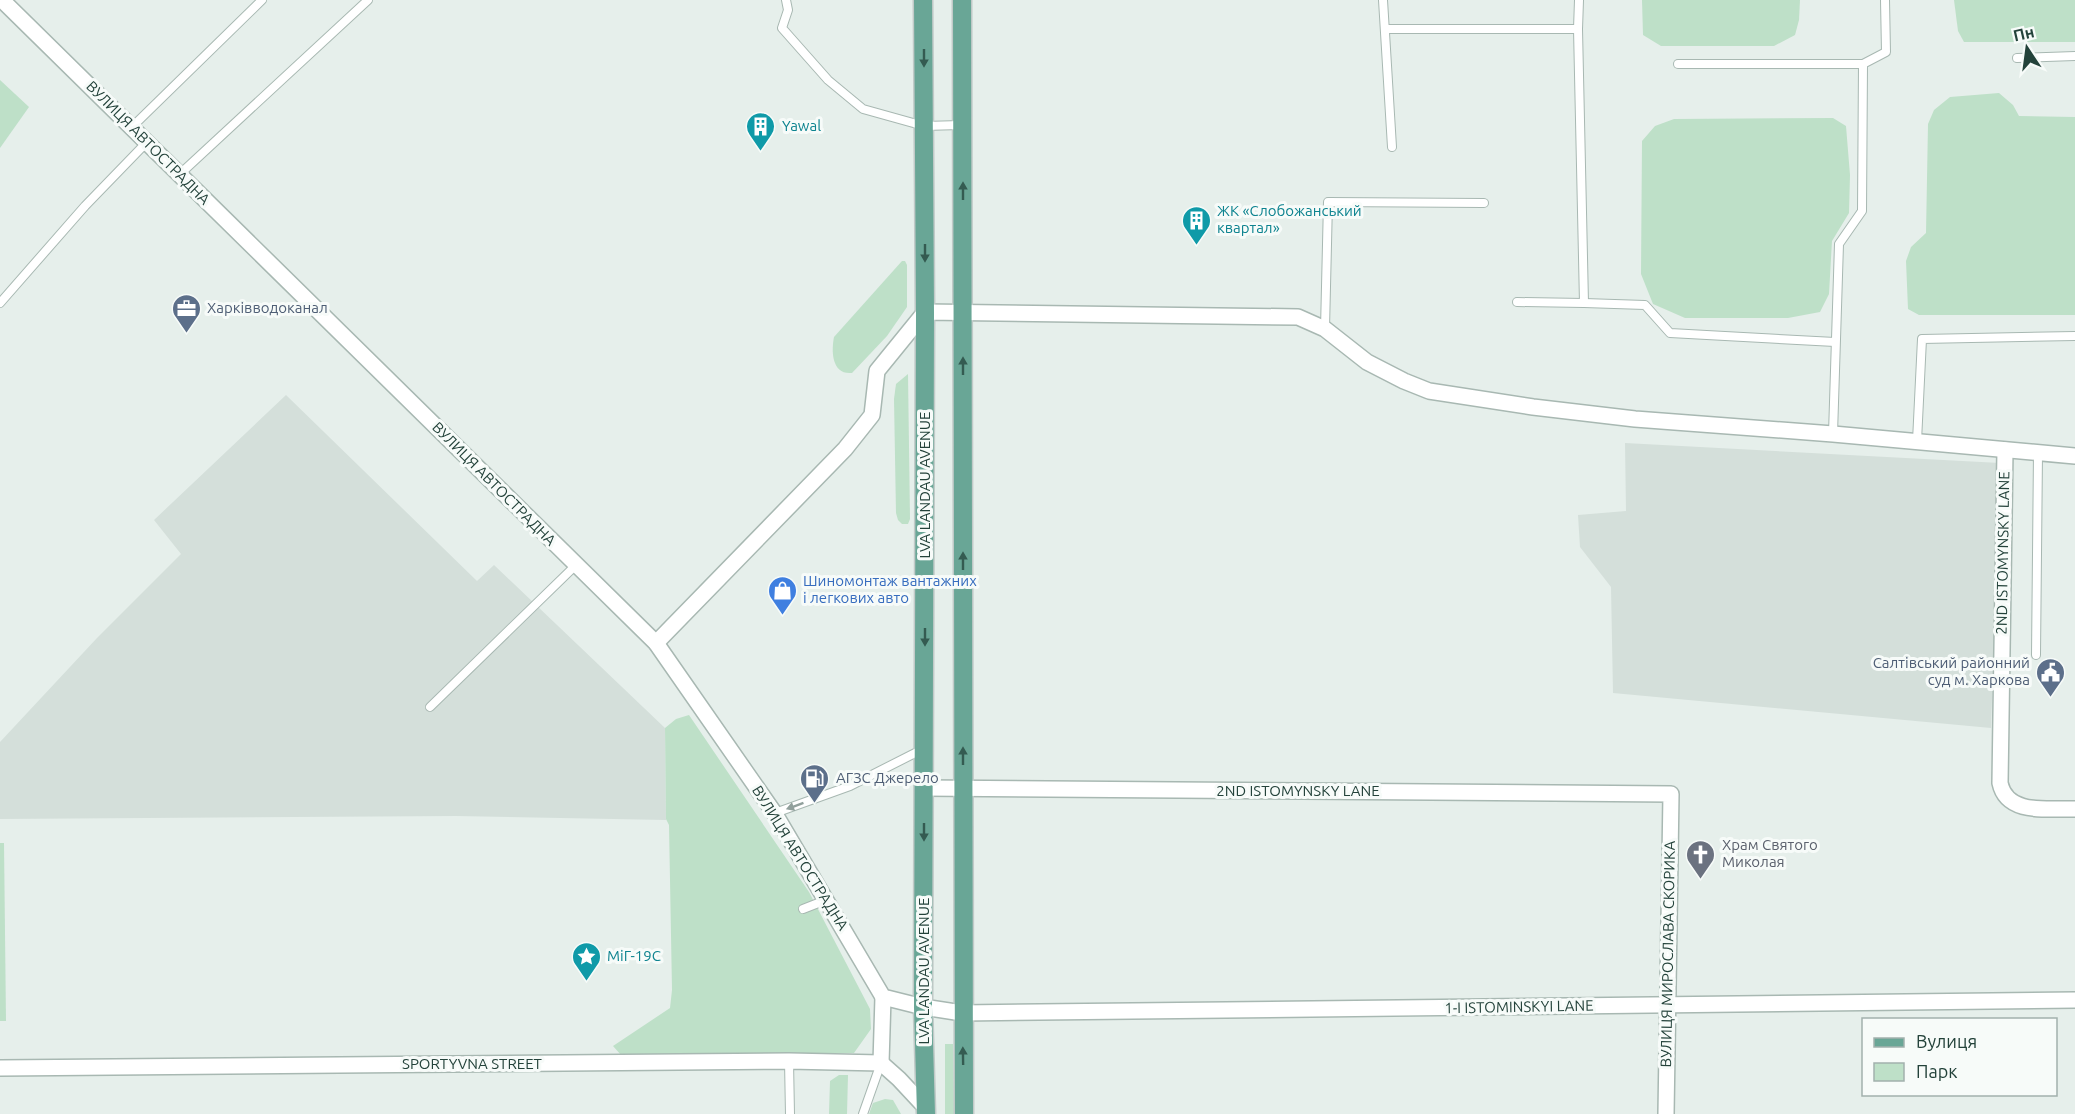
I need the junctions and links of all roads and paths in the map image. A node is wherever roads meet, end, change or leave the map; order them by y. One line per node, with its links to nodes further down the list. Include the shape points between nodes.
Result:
1 (2, 0): 18 (street, ВУЛИЦЯ АВТОСТРАДНА)
2 (262, 0): 18 (lane)
3 (368, 0): 21 (lane)
4 (786, 0): 17 (lane, via 788,10 782,28 828,80 863,109)
5 (923, 0): 17 (main road, LVA LANDAU AVENUE, one-way to 17)
6 (962, 0): 16 (main road)
7 (1383, 0): 10 (lane)
8 (1579, 0): 11 (lane)
9 (1885, 0): 15 (lane, via 1886,52)
10 (1385, 29): 11 (lane); 20 (lane)
11 (1578, 29): 25 (lane)
12 (2075, 56): 13 (lane)
13 (2017, 57)
14 (1678, 64): 15 (lane)
15 (1863, 64): 30 (lane, via 1862,211 1839,244)
16 (963, 125): 17 (lane); 27 (main road, one-way to 16)
17 (924, 126): 26 (main road, LVA LANDAU AVENUE, one-way to 26)
18 (132, 127): 19 (street, ВУЛИЦЯ АВТОСТРАДНА)
19 (147, 142): 21 (street, ВУЛИЦЯ АВТОСТРАДНА); 24 (lane)
20 (1392, 147)
21 (180, 174): 36 (street, ВУЛИЦЯ АВТОСТРАДНА)
22 (1484, 203): 28 (lane, via 1328,202)
23 (1517, 302): 25 (lane)
24 (0, 303)
25 (1584, 303): 30 (lane, via 1645,305 1670,333)
26 (926, 312): 27 (street); 37 (street, via 877,371 872,415 845,449); 40 (main road, LVA LANDAU AVENUE, one-way to 40)
27 (963, 312): 28 (street, via 1288,316); 42 (main road, one-way to 27)
28 (1325, 329): 31 (street, via 1367,362 1429,391 1635,419)
29 (2075, 336): 32 (lane, via 1922,339)
30 (1835, 342): 31 (lane)
31 (1833, 434): 32 (street)
32 (1917, 441): 33 (street)
33 (2005, 450): 34 (street); 44 (street, 2ND ISTOMYNSKY LANE, via 2000,783 2013,804)
34 (2038, 453): 35 (street); 38 (lane)
35 (2075, 456)
36 (576, 565): 37 (street, ВУЛИЦЯ АВТОСТРАДНА); 39 (lane)
37 (656, 644): 45 (street, ВУЛИЦЯ АВТОСТРАДНА)
38 (2036, 655)
39 (430, 707)
40 (924, 748): 41 (main road, LVA LANDAU AVENUE); 45 (lane, one-way to 45, via 850,786)
41 (924, 788): 42 (street, 2ND ISTOMYNSKY LANE); 51 (main road, LVA LANDAU AVENUE, one-way to 51)
42 (963, 789): 43 (street, 2ND ISTOMYNSKY LANE); 52 (main road)
43 (1671, 794): 50 (street, ВУЛИЦЯ МИРОСЛАВА СКОРИКА)
44 (2075, 809)
45 (775, 814): 46 (street, ВУЛИЦЯ АВТОСТРАДНА)
46 (826, 900): 47 (lane); 48 (street, ВУЛИЦЯ АВТОСТРАДНА)
47 (803, 909)
48 (883, 997): 51 (street); 54 (street)
49 (2075, 1000): 50 (street, 1-I ISTOMINSKYI LANE)
50 (1667, 1006): 52 (street, 1-I ISTOMINSKYI LANE); 60 (street, ВУЛИЦЯ МИРОСЛАВА СКОРИКА)
51 (923, 1007): 52 (street, 1-I ISTOMINSKYI LANE); 56 (main road, LVA LANDAU AVENUE)
52 (963, 1013): 59 (main road, one-way to 52)
53 (789, 1061): 54 (street, SPORTYVNA STREET); 55 (street, SPORTYVNA STREET); 57 (lane)
54 (881, 1063): 56 (street); 58 (lane)
55 (0, 1068)
56 (926, 1111)
57 (790, 1114)
58 (863, 1114)
59 (964, 1114)
60 (1666, 1114)

